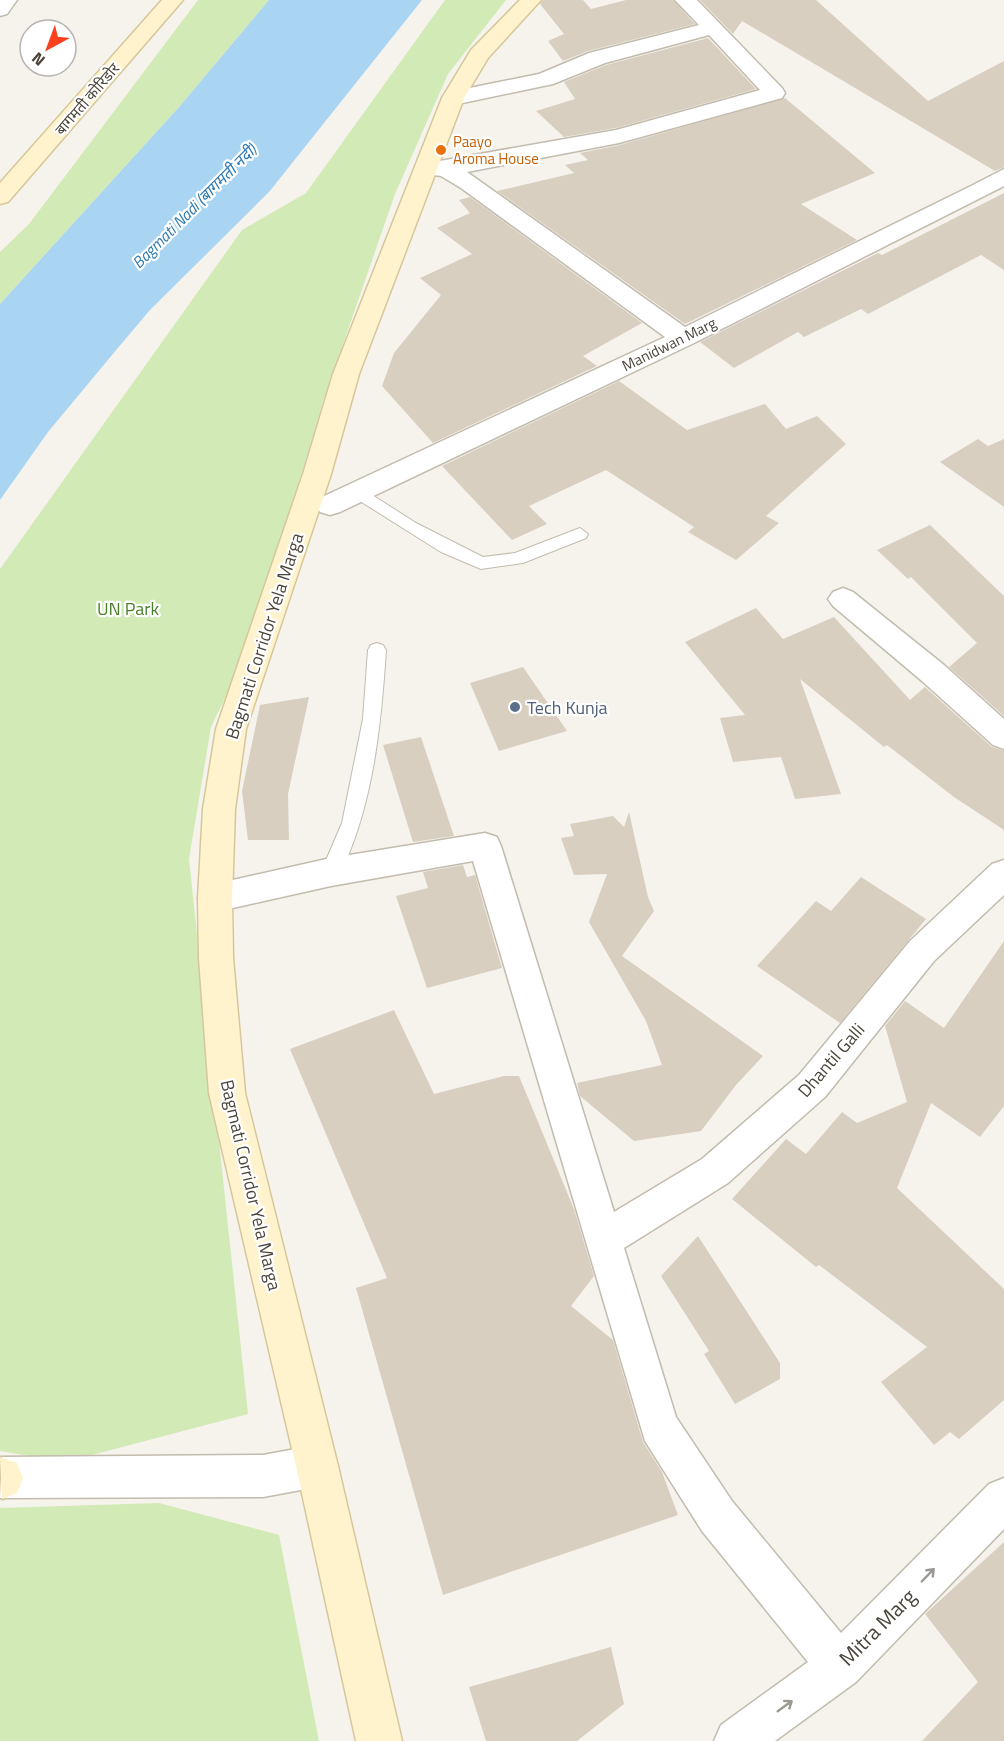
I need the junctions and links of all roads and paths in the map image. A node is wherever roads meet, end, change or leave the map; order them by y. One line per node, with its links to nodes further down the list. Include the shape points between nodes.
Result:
1 (7, 0): 5 (street)
2 (173, 0): 12 (main road, बागमती कोरिडोर)
3 (531, 0): 7 (main road, Bagmati Corridor Yela Marga, via 479,55)
4 (684, 0): 6 (street)
5 (0, 10)
6 (714, 27): 7 (street, via 597,58 545,79); 8 (street, via 774,93 619,136)
7 (453, 98): 8 (main road, Bagmati Corridor Yela Marga)
8 (436, 169): 13 (street); 22 (main road, Bagmati Corridor Yela Marga, via 346,374 317,474 231,729 219,809)
9 (1004, 176): 10 (street, Manidwan Marg)
10 (978, 191): 11 (street); 13 (street, Manidwan Marg)
11 (1004, 197)
12 (0, 198)
13 (683, 338): 14 (street, Manidwan Marg)
14 (358, 492): 15 (street, Manidwan Marg); 16 (lane, via 410,527 481,563 517,560)
15 (330, 506)
16 (580, 534)
17 (843, 599): 19 (street)
18 (377, 650): 20 (lane, via 372,719 352,823)
19 (1004, 737)
20 (331, 872): 22 (street); 23 (street, via 485,846)
21 (1004, 874): 23 (street, Dhantil Galli, via 922,951 812,1086 715,1171)
22 (215, 898): 24 (main road, Bagmati Corridor Yela Marga, via 227,1093)
23 (604, 1239): 27 (street, via 659,1427 717,1516)
24 (317, 1466): 25 (street, via 263,1476); 28 (main road, Bagmati Corridor Yela Marga)
25 (1, 1478)
26 (999, 1511): 27 (street, Mitra Marg, one-way to 26)
27 (840, 1666): 29 (street, Mitra Marg, one-way to 27)
28 (380, 1741)
29 (737, 1741)

